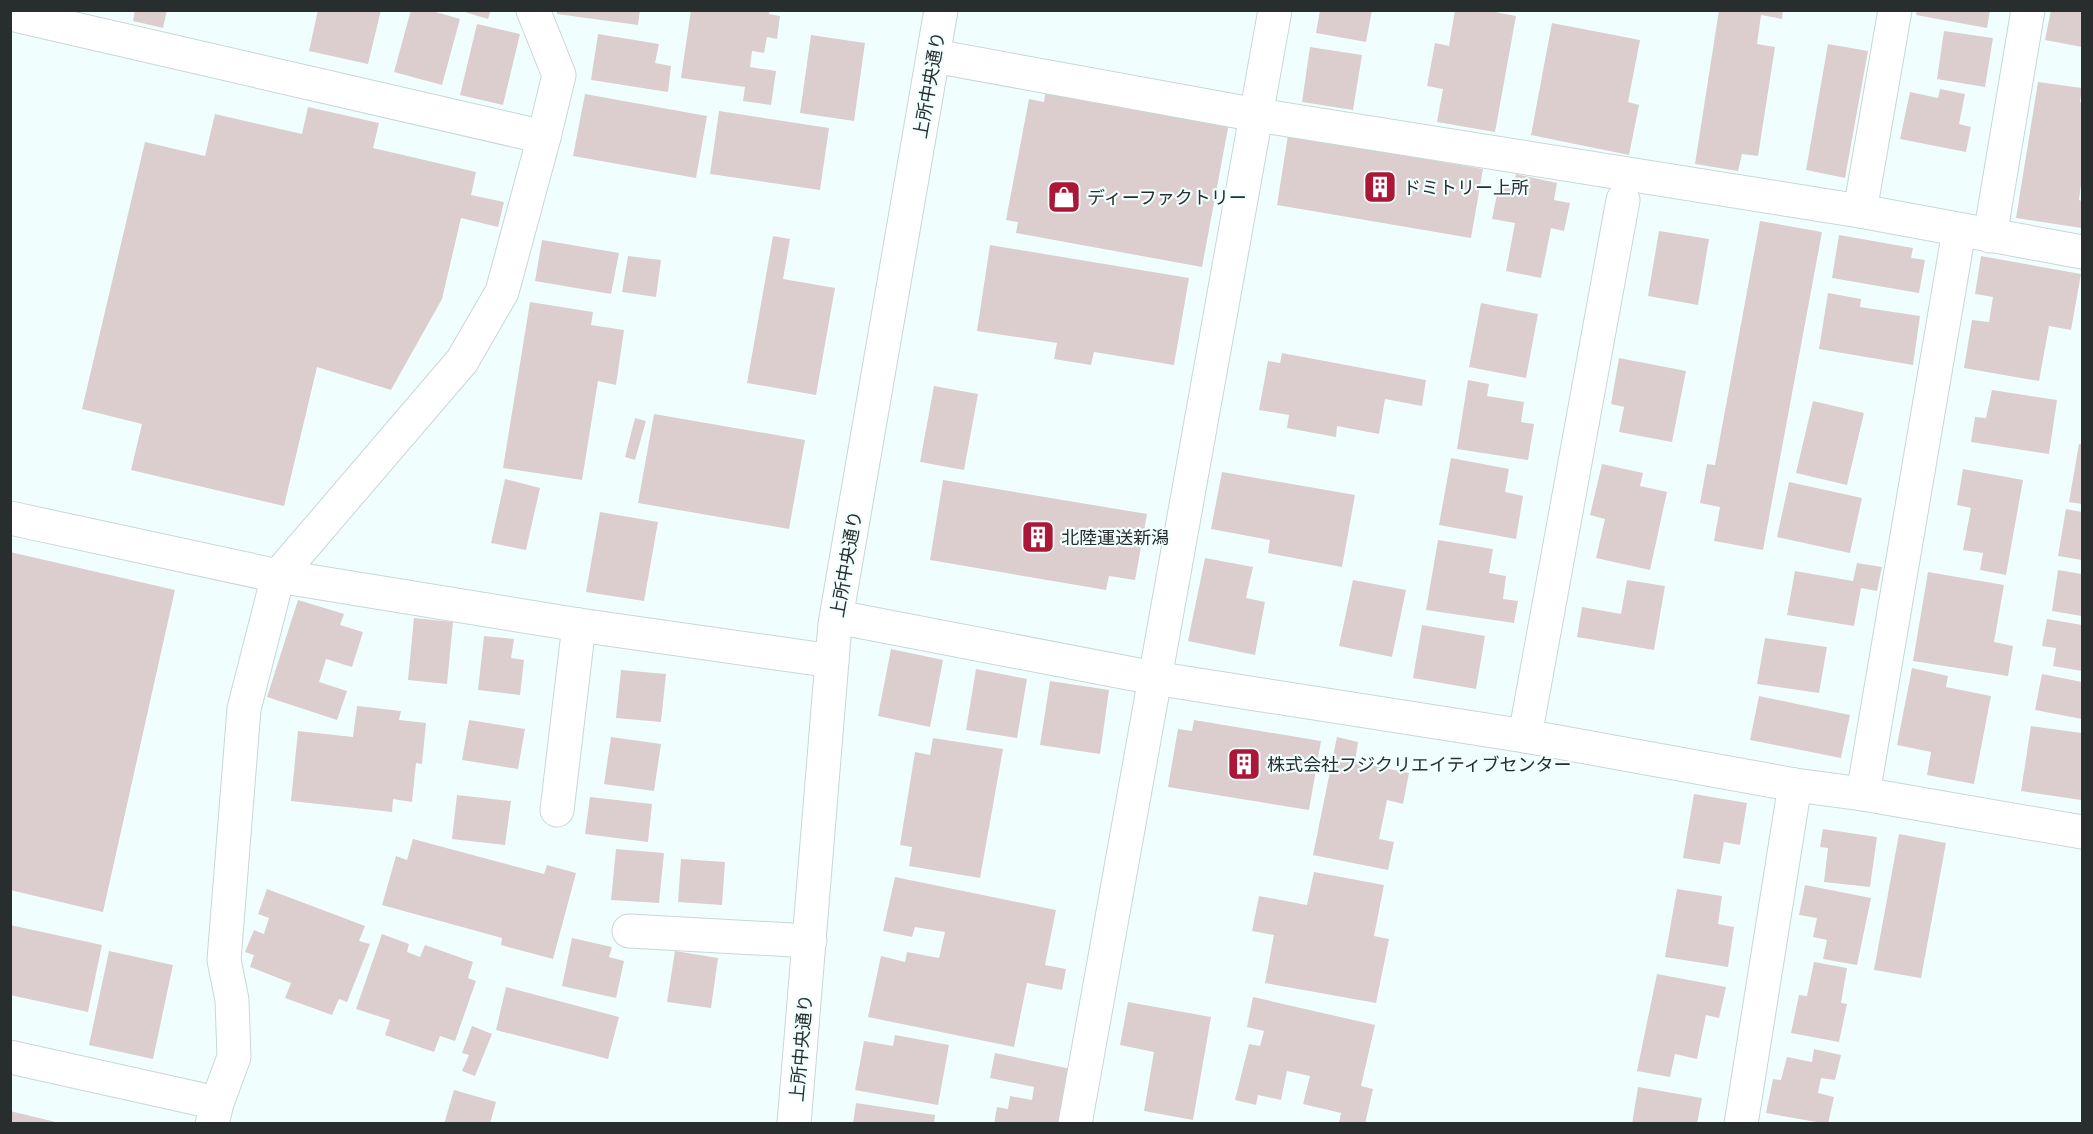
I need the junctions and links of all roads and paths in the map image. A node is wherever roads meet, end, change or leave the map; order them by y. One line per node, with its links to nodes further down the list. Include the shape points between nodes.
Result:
1 (533, 10): 9 (street, via 559,75)
2 (941, 10): 7 (street, 上所中央通り)
3 (1275, 10): 8 (street)
4 (1895, 10): 11 (street)
5 (2028, 10): 12 (street)
6 (10, 14): 9 (street)
7 (934, 56): 8 (street); 16 (street, 上所中央通り)
8 (1257, 115): 11 (street); 19 (street)
9 (544, 137): 15 (street, via 502,292 462,360)
10 (1623, 201): 20 (street)
11 (1860, 212): 12 (street)
12 (1974, 233): 13 (street); 22 (street)
13 (2082, 252)
14 (10, 518): 15 (street)
15 (278, 576): 17 (street); 28 (street, via 244,709 224,960 232,1000 234,1057)
16 (837, 617): 18 (street, 上所中央通り); 19 (street)
17 (579, 625): 18 (street); 23 (street)
18 (832, 661): 26 (street, 上所中央通り)
19 (1154, 678): 20 (street); 30 (street)
20 (1525, 736): 21 (street)
21 (1795, 785): 22 (street); 31 (street)
22 (1863, 794): 24 (street)
23 (557, 810)
24 (2082, 832)
25 (629, 931): 26 (street)
26 (810, 941): 29 (street, 上所中央通り)
27 (10, 1057): 28 (street)
28 (215, 1113)
29 (794, 1124)
30 (1075, 1124)
31 (1741, 1124)

